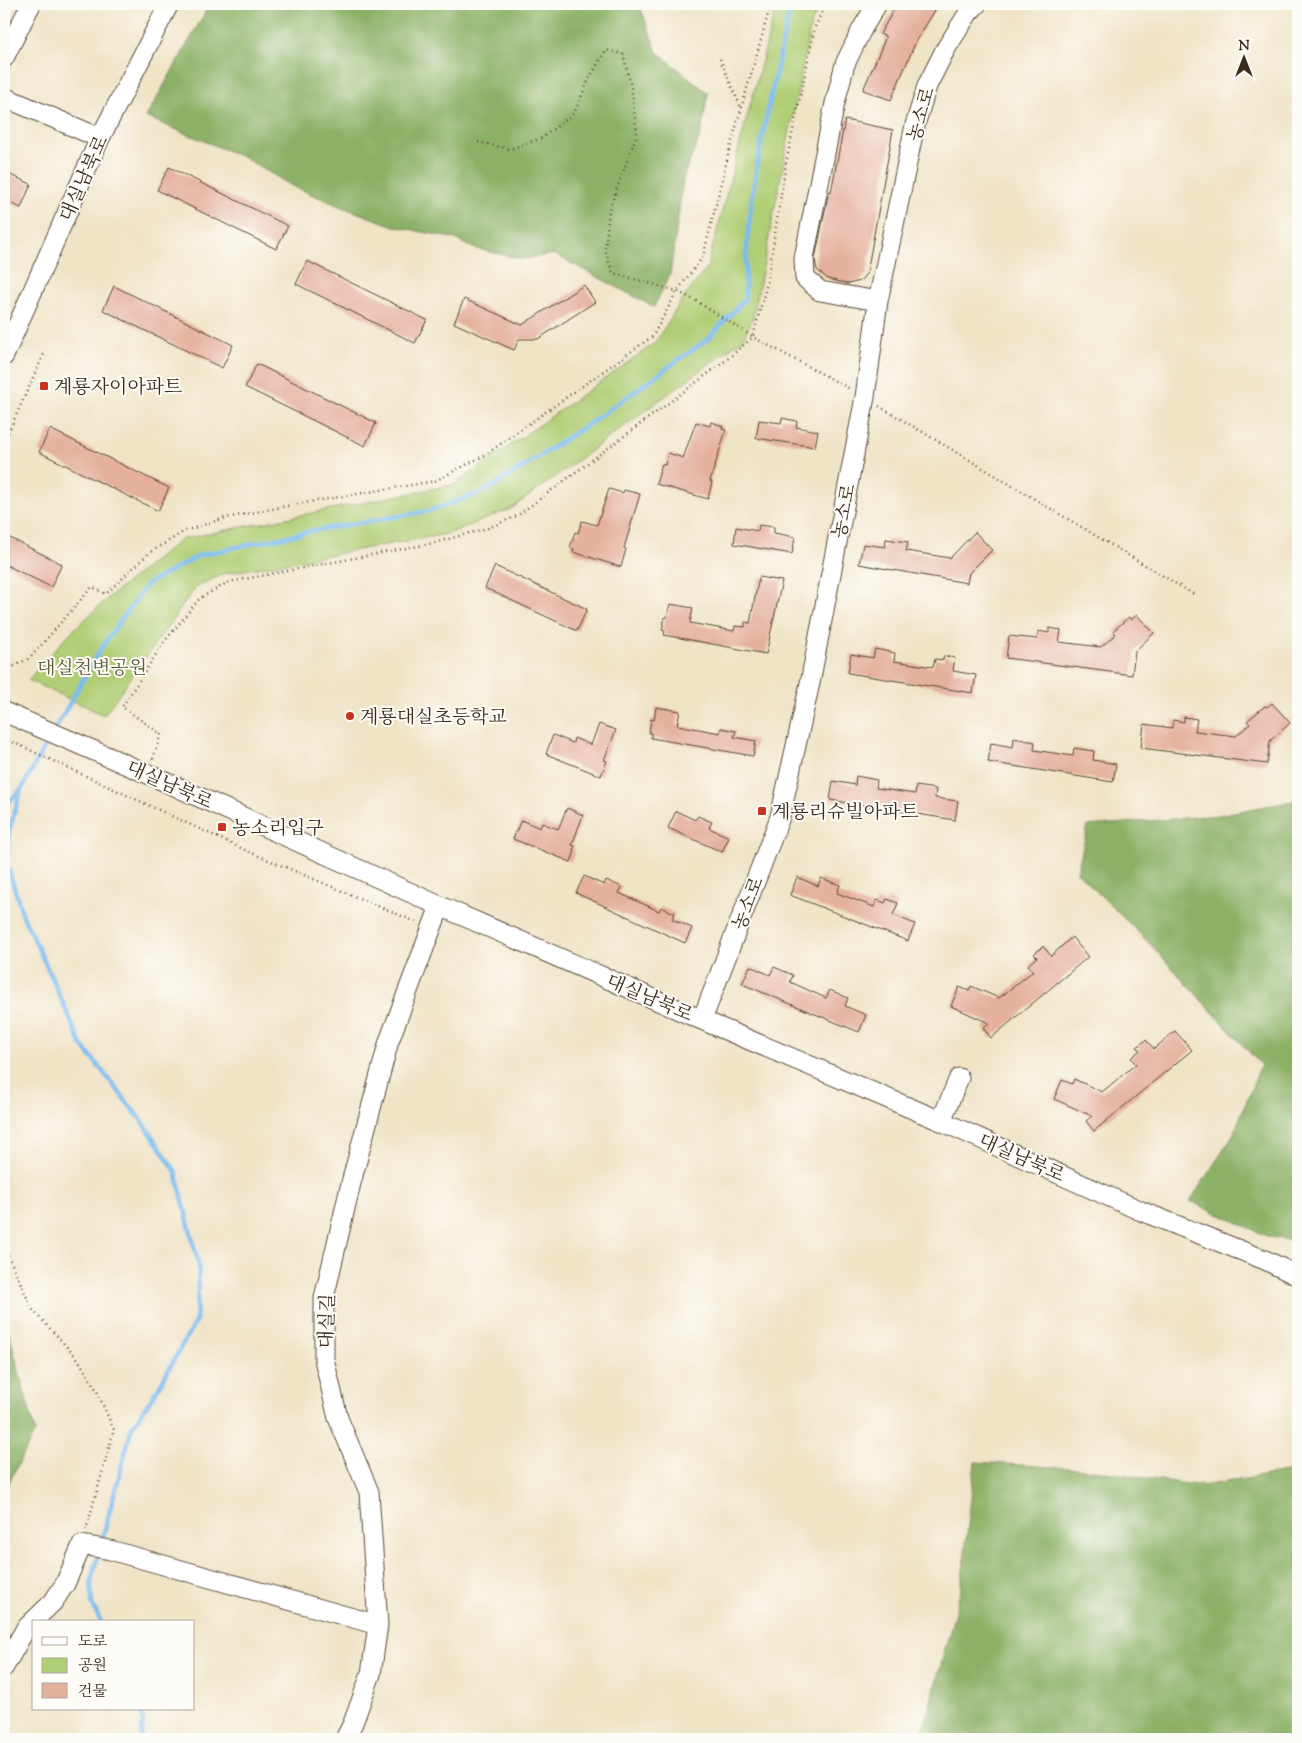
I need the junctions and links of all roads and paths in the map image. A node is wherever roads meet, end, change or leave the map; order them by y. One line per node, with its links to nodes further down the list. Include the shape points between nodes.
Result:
1 (31, 4): 7 (street)
2 (169, 4): 11 (street, 대실남북로)
3 (771, 4): 10 (path)
4 (826, 4): 15 (path, via 814,27 786,163 767,283)
5 (877, 4): 14 (street, via 845,64 804,258 805,278 820,291)
6 (977, 4): 14 (street, 농소로, via 945,50 927,86 915,125)
7 (4, 58)
8 (720, 59): 10 (path)
9 (4, 96): 11 (street)
10 (741, 110): 13 (path, via 703,257)
11 (100, 138): 17 (street, 대실남북로)
12 (478, 142): 13 (path, via 510,149 542,138 574,113 606,50 623,54 637,134 609,210 605,251 613,273)
13 (677, 291): 15 (path); 21 (path, via 653,336 485,456 435,481 235,516 186,531 149,553 106,594 92,587 30,658 14,666)
14 (878, 301): 18 (street, 농소로)
15 (753, 337): 18 (path); 24 (path, via 517,516 434,543 229,582 200,598 164,642 122,707 161,734)
16 (44, 354): 19 (path)
17 (4, 356)
18 (864, 397): 20 (path); 27 (street, 농소로, via 810,683 780,817)
19 (4, 442)
20 (1195, 595)
21 (4, 664)
22 (5, 713): 24 (street, 대실남북로)
23 (4, 738): 26 (path, via 247,851)
24 (148, 774): 25 (street, 대실남북로)
25 (440, 906): 27 (street, 대실남북로); 35 (street, 대실길, via 389,1041 324,1298 324,1359 338,1418 369,1492)
26 (416, 922)
27 (702, 1020): 29 (street, 대실남북로)
28 (959, 1078): 29 (street)
29 (941, 1121): 31 (street, 대실남북로, via 1141,1211 1266,1260)
30 (4, 1246): 32 (path, via 32,1309 78,1359 114,1430)
31 (1298, 1276)
32 (93, 1547): 33 (street, via 53,1602); 35 (street)
33 (34, 1620)
34 (32, 1622): 36 (street)
35 (378, 1625): 37 (street, 대실길, via 371,1674)
36 (4, 1667)
37 (345, 1739)

